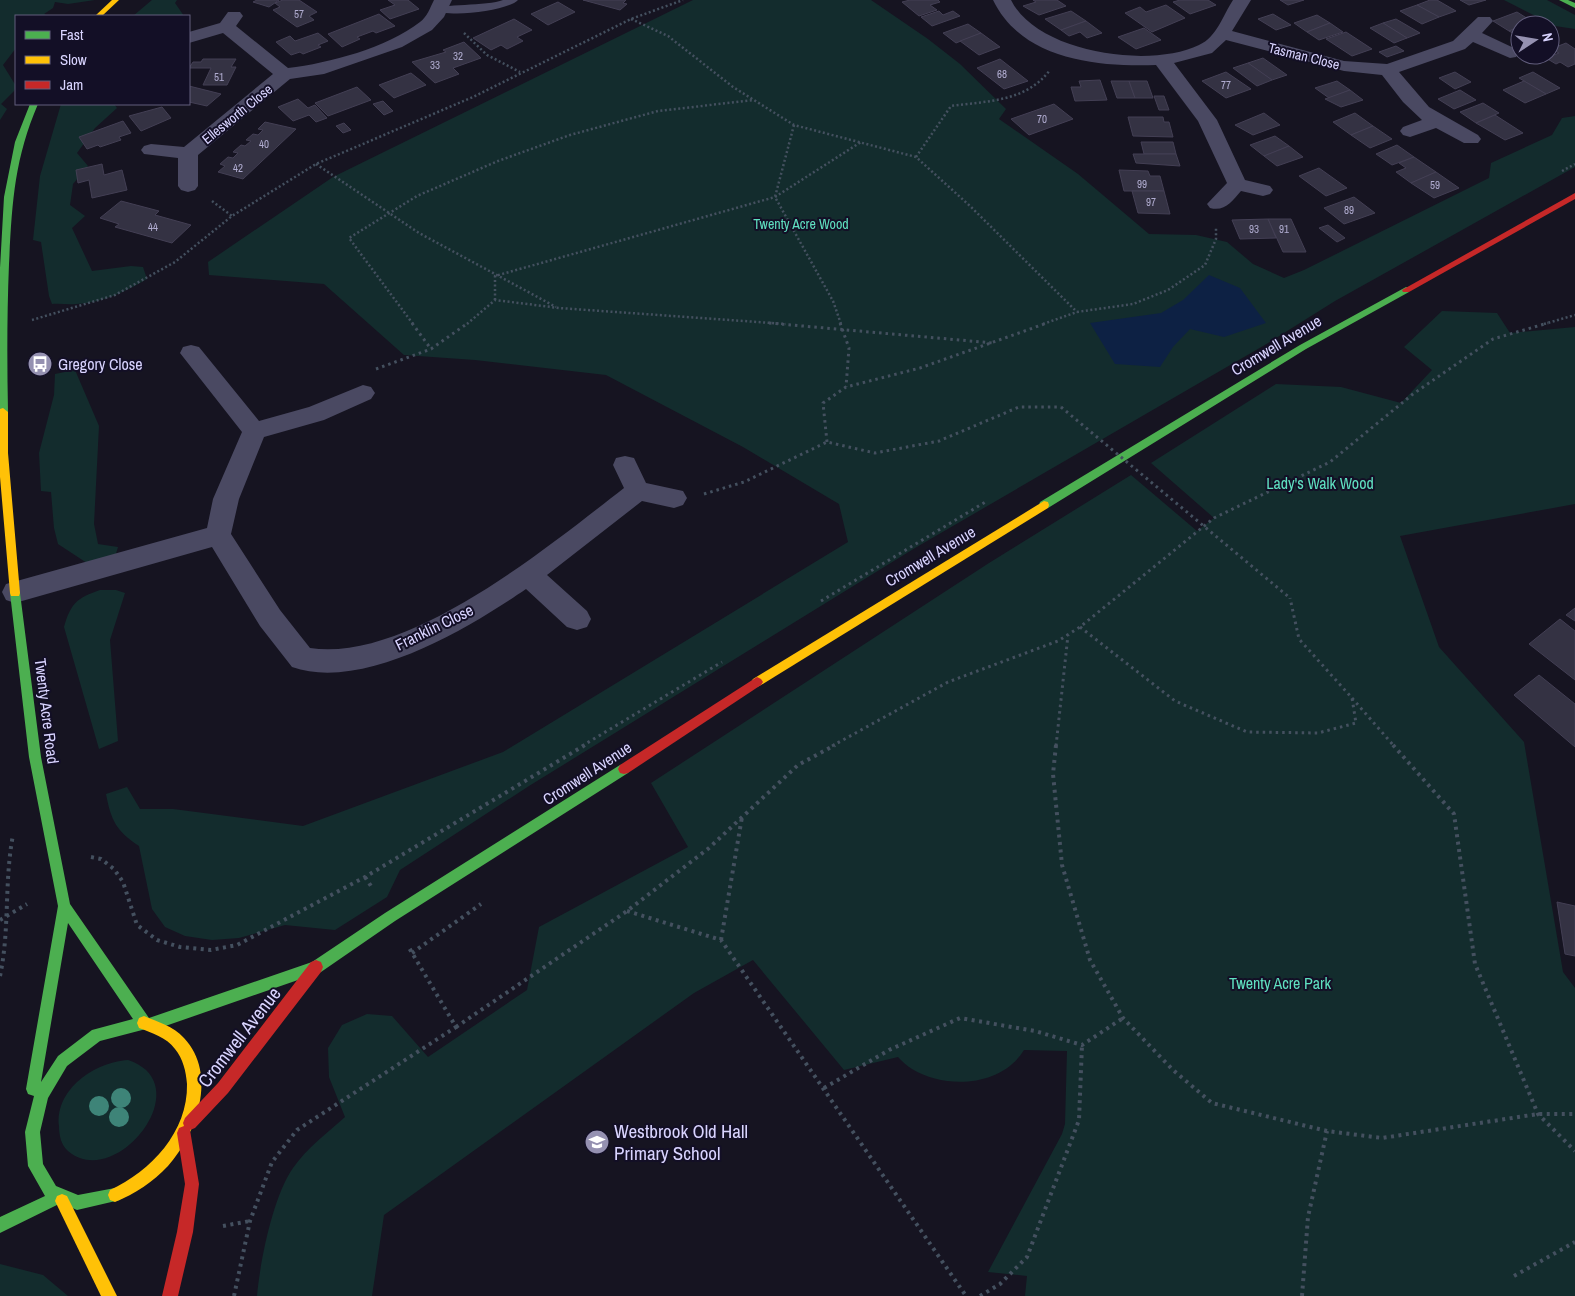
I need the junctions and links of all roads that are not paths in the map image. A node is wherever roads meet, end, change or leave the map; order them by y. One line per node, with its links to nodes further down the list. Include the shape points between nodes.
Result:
1 (116, 0): 8 (main road)
2 (513, 0): 7 (lane, via 498,7 478,10)
3 (1002, 0): 14 (street, via 1005,9 1058,56)
4 (1242, 0): 11 (street)
5 (1562, 0): 6 (main road)
6 (1575, 6)
7 (439, 9): 16 (street, Ellesworth Close, via 413,34 377,51 318,70)
8 (99, 15)
9 (1484, 21): 10 (street, Tasman Close)
10 (1469, 33): 13 (street); 15 (street, Tasman Close, via 1459,45)
11 (1222, 34): 14 (street, via 1209,48 1178,59); 15 (street, Tasman Close, via 1344,66)
12 (190, 38): 16 (street, Ellesworth Close, via 230,21 265,61)
13 (1510, 53)
14 (1162, 60): 23 (street, via 1207,120)
15 (1388, 70): 18 (street, via 1409,100)
16 (285, 74): 22 (street, Ellesworth Close)
17 (34, 105): 25 (main road, Twenty Acre Road, via 21,132)
18 (1437, 121): 19 (street); 20 (street)
19 (1410, 131)
20 (1471, 139)
21 (151, 150): 22 (street, Ellesworth Close)
22 (188, 153): 24 (street, Ellesworth Close)
23 (1237, 184): 26 (street); 28 (street)
24 (188, 186)
25 (4, 188): 37 (main road, Twenty Acre Road, via 3,453)
26 (1263, 190)
27 (1575, 196): 40 (main road, Cromwell Avenue, via 1303,347 804,652)
28 (1217, 204)
29 (191, 353): 31 (street)
30 (363, 393): 31 (street, via 316,414)
31 (254, 431): 35 (street, via 226,500)
32 (625, 465): 33 (street)
33 (638, 491): 34 (street); 36 (street, Franklin Close)
34 (674, 498)
35 (218, 535): 36 (street, Franklin Close, via 270,618 302,659 338,663 401,645); 37 (street)
36 (529, 575): 38 (street)
37 (15, 592): 39 (main road, Twenty Acre Road, via 35,756)
38 (577, 619)
39 (64, 906): 41 (main road, Twenty Acre Road); 42 (main road, Twenty Acre Road)
40 (316, 967): 41 (main road, Cromwell Avenue); 44 (main road, Cromwell Avenue, via 223,1088)
41 (147, 1024): 42 (main road, via 120,1024 72,1045 50,1065); 44 (main road, via 172,1034 187,1050 195,1072 195,1098)
42 (33, 1089): 43 (main road)
43 (27, 1101)
44 (185, 1130): 46 (main road, via 166,1158 143,1180 116,1195 88,1203); 49 (main road, via 192,1184 186,1232)
45 (25, 1168): 46 (main road, via 33,1184)
46 (58, 1200): 47 (main road); 48 (main road)
47 (0, 1225)
48 (109, 1296)
49 (170, 1296)

